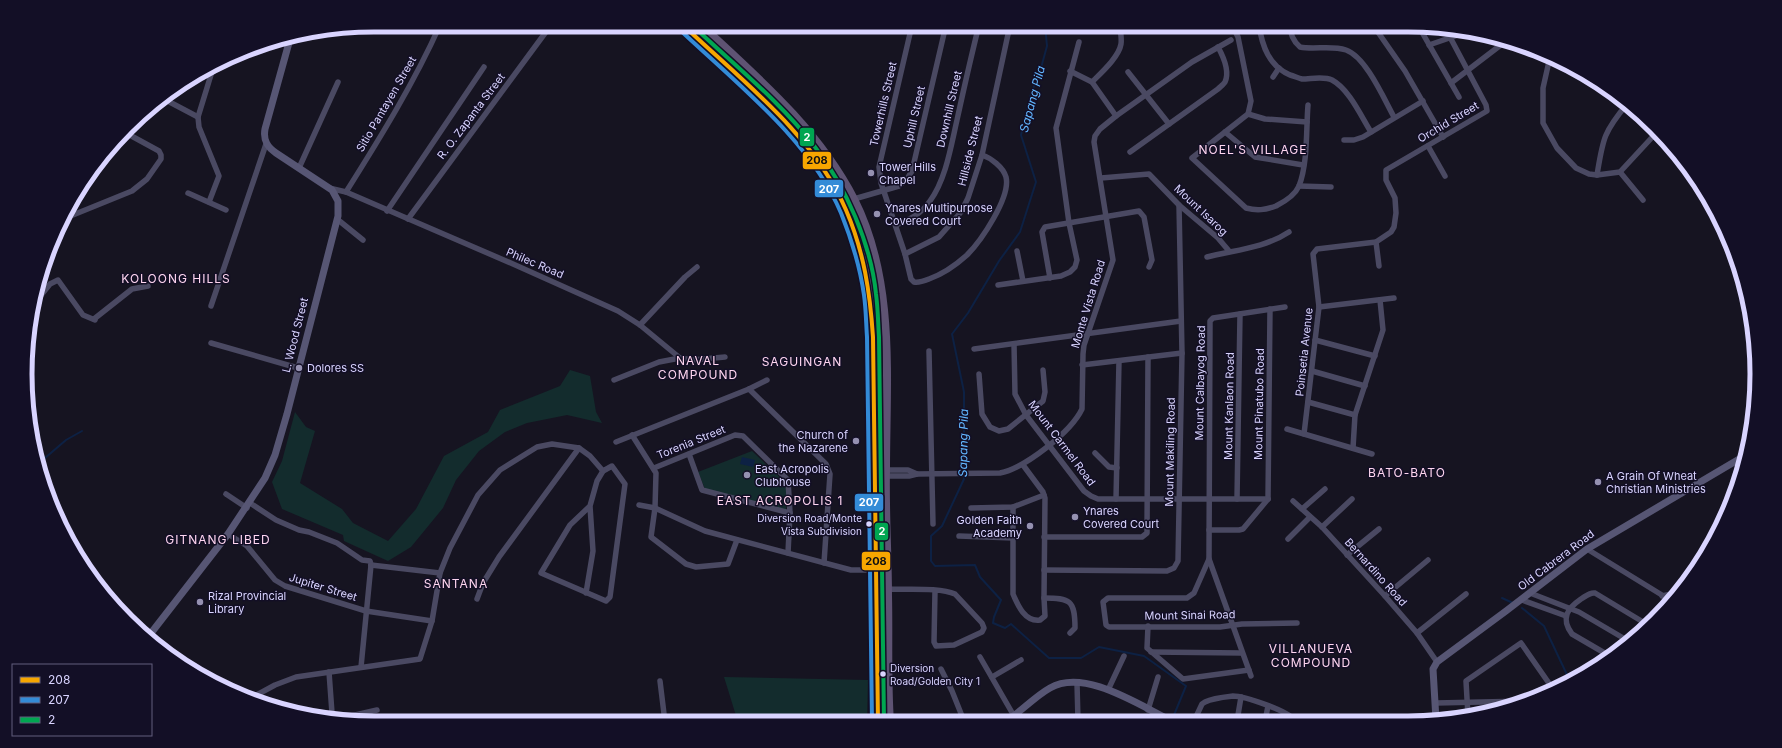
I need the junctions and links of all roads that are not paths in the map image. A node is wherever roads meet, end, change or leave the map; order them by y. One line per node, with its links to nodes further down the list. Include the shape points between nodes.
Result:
1 (437, 32): 67 (street, Sitio Pantayen Street, via 376,146)
2 (546, 32): 79 (street, R. O. Zapanta Street)
3 (690, 32): 72 (main road, via 780,116 810,150)
4 (708, 32): 69 (main road, via 806,127)
5 (910, 32): 66 (street, Towerhills Street, via 879,167)
6 (944, 32): 66 (street, Uphill Street, via 912,171 907,180 899,186)
7 (977, 32): 81 (street, Downhill Street, via 953,137 936,191 930,202 917,215)
8 (1008, 32): 56 (street, Hillside Street)
9 (1120, 32): 33 (street, via 1120,47 1108,66)
10 (1236, 32): 41 (street, via 1251,101)
11 (1260, 32): 26 (street, via 1271,61)
12 (1290, 32): 44 (street, via 1300,47 1347,50 1357,58 1370,72)
13 (1378, 32): 38 (street)
14 (1422, 33): 21 (street)
15 (1451, 35): 17 (street, Orchid Street)
16 (1458, 36): 17 (street)
17 (1451, 39): 21 (street); 27 (street, Orchid Street)
18 (1231, 40): 23 (street, Monte Vista Road)
19 (1079, 42): 28 (street)
20 (289, 43): 53 (main road, via 265,129)
21 (1429, 45): 34 (street)
22 (1501, 45): 27 (street)
23 (1218, 47): 35 (street, Monte Vista Road); 46 (street, via 1223,57 1225,82)
24 (1549, 62): 60 (street, via 1543,88 1543,123 1564,157 1576,168)
25 (484, 67): 75 (street)
26 (1279, 68): 31 (street); 48 (street, via 1300,78 1331,79 1345,91)
27 (1468, 71): 34 (street); 51 (street, Orchid Street, via 1487,111)
28 (1070, 72): 33 (street); 80 (street, via 1056,128)
29 (1128, 72): 35 (street)
30 (211, 73): 43 (street)
31 (1273, 77)
32 (338, 82): 58 (street)
33 (1092, 82): 42 (street)
34 (1450, 83): 36 (street)
35 (1146, 95): 42 (street, Monte Vista Road); 46 (street)
36 (1460, 97)
37 (168, 101): 43 (street)
38 (1423, 101): 44 (street); 51 (street)
39 (1308, 105): 45 (street)
40 (1623, 109): 60 (street, via 1606,132)
41 (1248, 114): 45 (street, via 1265,120); 47 (street)
42 (1116, 116): 62 (street, Monte Vista Road, via 1095,136)
43 (198, 117): 71 (street, via 199,127 219,176)
44 (1394, 117): 48 (street)
45 (1307, 122): 57 (street)
46 (1169, 124): 55 (street)
47 (1226, 132): 57 (street, via 1255,158); 63 (street, via 1192,158 1246,208 1264,210 1280,204 1293,195)
48 (1371, 132): 52 (street, via 1354,140)
49 (129, 136): 76 (street, via 159,151 161,155 161,159 147,179 132,191)
50 (1654, 136): 59 (street)
51 (1443, 137): 54 (street, Orchid Street)
52 (1344, 140)
53 (266, 144): 58 (main road, L. Wood Street); 99 (street)
54 (1428, 146): 61 (street); 84 (street, Orchid Street, via 1386,170 1386,180 1396,198 1396,214 1394,227)
55 (1130, 152)
56 (982, 155): 87 (street, Hillside Street, via 968,198 952,224 939,237); 87 (street, Towerhills Street, via 1002,170 1006,177 1006,187 994,217 973,248 959,262 922,282 914,282 911,279)
57 (1303, 165): 63 (street)
58 (299, 168): 65 (main road, L. Wood Street)
59 (1620, 172): 60 (street); 70 (street)
60 (1597, 175)
61 (1444, 176)
62 (1101, 178): 73 (street, Mount Isarog, via 1149,174); 77 (street, Monte Vista Road)
63 (1299, 186): 64 (street)
64 (1331, 187)
65 (329, 188): 67 (street, Philec Road); 78 (main road, L. Wood Street, via 338,200)
66 (884, 190): 69 (street, Uphill Street); 81 (street, Towerhills Street)
67 (346, 192): 75 (street, Philec Road)
68 (188, 193): 71 (street)
69 (854, 199): 72 (main road); 145 (main road, via 868,234 882,293 886,350)
70 (1642, 200)
71 (209, 202): 74 (street)
72 (842, 203): 184 (main road, via 855,234 870,294 874,363)
73 (1179, 205): 86 (street, Mount Isarog, via 1218,238); 104 (street, Mount Makiling Road)
74 (226, 210)
75 (388, 211): 79 (street, Philec Road)
76 (71, 216)
77 (1106, 217): 80 (street); 91 (street, via 1139,211 1142,214 1152,260); 106 (street, Monte Vista Road, via 1113,260)
78 (337, 219): 83 (street); 119 (main road, L. Wood Street)
79 (408, 219): 105 (street, Philec Road, via 611,308)
80 (1069, 223): 92 (street, via 1077,260 1075,267 1070,272); 92 (street, via 1042,229)
81 (896, 225): 87 (street, Towerhills Street)
82 (1288, 232): 86 (street, Mount Isarog, via 1265,243)
83 (363, 240)
84 (1376, 242): 89 (street); 101 (street, Poinsetia Avenue, via 1317,249 1313,254)
85 (1017, 251): 93 (street)
86 (1229, 251): 88 (street)
87 (905, 254)
88 (1207, 257)
89 (1379, 266)
90 (697, 267): 105 (street)
91 (1149, 267)
92 (1050, 278): 93 (street)
93 (1023, 281): 94 (street)
94 (998, 285)
95 (148, 286): 96 (street, via 132,289 95,320 83,315 58,280 50,284)
96 (42, 294)
97 (1394, 298): 98 (street)
98 (1380, 300): 101 (street); 114 (street, via 1383,330)
99 (211, 306)
100 (1285, 307): 102 (street, Mount Calbayog Road)
101 (1319, 307): 107 (street, Poinsetia Avenue)
102 (1270, 309): 103 (street, Mount Calbayog Road); 155 (street, Mount Pinatubo Road)
103 (1240, 314): 153 (street, Mount Calbayog Road, via 1213,318 1210,321); 154 (street, Mount Kanlaon Road)
104 (1181, 321): 106 (street); 112 (street, Mount Makiling Road)
105 (640, 325): 116 (street, Philec Road)
106 (1087, 334): 109 (street); 118 (street, Monte Vista Road)
107 (1315, 340): 114 (street); 121 (street, Poinsetia Avenue)
108 (211, 343): 119 (street)
109 (1014, 344): 110 (street); 128 (street, Mount Carmel Road, via 1015,394)
110 (974, 348)
111 (929, 351): 146 (street)
112 (1182, 353): 115 (street); 152 (street, Mount Makiling Road)
113 (725, 356): 116 (street, via 692,360)
114 (1375, 356): 125 (street)
115 (1148, 357): 117 (street); 151 (street)
116 (680, 358): 123 (street, via 659,362)
117 (1119, 361): 118 (street); 143 (street)
118 (1082, 365): 134 (street, Monte Vista Road, via 1082,409 1072,424)
119 (298, 368): 158 (main road, L. Wood Street, via 275,455)
120 (1043, 370): 128 (street, via 1043,401)
121 (1312, 371): 125 (street); 127 (street, Poinsetia Avenue)
122 (979, 374): 128 (street, via 982,414 990,427 1000,431 1008,429)
123 (614, 380)
124 (767, 380): 126 (street)
125 (1365, 386): 129 (street)
126 (749, 389): 132 (street); 182 (street, via 829,469)
127 (1308, 402): 129 (street); 131 (street, Poinsetia Avenue)
128 (1026, 415): 134 (street, Mount Carmel Road)
129 (1355, 415): 136 (street)
130 (1287, 429): 131 (street)
131 (1304, 434): 136 (street)
132 (632, 435): 133 (street); 142 (street)
133 (616, 442)
134 (1048, 445): 141 (street, Monte Vista Road); 150 (street, Mount Carmel Road, via 1084,491 1098,499)
135 (579, 448): 144 (street); 186 (street, via 552,444 537,447 500,470 478,495); 197 (street, via 499,557 483,583)
136 (1353, 448): 139 (street)
137 (688, 454): 142 (street, Torenia Street); 165 (street, via 702,490); 165 (street, Torenia Street, via 735,435 743,436 788,480)
138 (1096, 454): 143 (street, via 1109,468)
139 (1372, 454)
140 (1739, 459): 177 (main road, Old Cabrera Road)
141 (1023, 464): 146 (street, Monte Vista Road, via 1000,473); 149 (street)
142 (654, 468): 162 (street, via 657,478)
143 (1117, 468): 150 (street)
144 (603, 471): 160 (street, via 597,481); 189 (street, via 612,466 625,484 610,597 606,601)
145 (886, 473): 146 (street, Monte Vista Road, via 909,476); 187 (main road)
146 (932, 474): 167 (street)
147 (1325, 489): 164 (street)
148 (226, 494): 158 (street)
149 (1044, 494): 161 (street); 173 (street)
150 (1116, 499): 151 (street, Mount Carmel Road)
151 (1148, 499): 152 (street, Mount Carmel Road); 173 (street, via 1147,533 1142,537)
152 (1179, 499): 153 (street, Mount Carmel Road); 185 (street, Mount Makiling Road, via 1178,561 1174,568 1167,571)
153 (1209, 499): 154 (street, Mount Carmel Road); 170 (street)
154 (1237, 499): 155 (street, Mount Carmel Road)
155 (1268, 499): 170 (street, via 1243,529)
156 (1352, 499): 168 (street)
157 (1294, 501): 164 (street, Bernardino Road)
158 (250, 505): 171 (main road, L. Wood Street); 183 (street, via 293,528 337,543)
159 (639, 505): 162 (street)
160 (590, 506): 189 (street, via 593,551); 189 (street, via 570,525 541,571 541,574)
161 (1013, 507): 163 (street); 174 (street)
162 (655, 508): 176 (street, via 705,531); 176 (street, via 651,537 686,564 696,567 728,564)
163 (971, 508)
164 (1302, 509): 166 (street, Bernardino Road)
165 (790, 513): 178 (street, Torenia Street)
166 (1310, 517): 168 (street, Bernardino Road); 175 (street)
167 (933, 524)
168 (1322, 527): 179 (street, Bernardino Road)
169 (1379, 529): 179 (street)
170 (1209, 530): 180 (street)
171 (228, 534): 200 (street, Jupiter Street, via 247,546 275,580 285,586); 207 (main road, L. Wood Street)
172 (959, 536): 174 (street)
173 (1044, 537): 185 (street)
174 (1013, 538): 195 (street, via 1013,594 1017,606 1030,619 1040,620 1046,616)
175 (1288, 539)
176 (738, 540): 178 (street)
177 (1588, 548): 190 (main road, Old Cabrera Road); 194 (street)
178 (788, 553): 182 (street)
179 (1347, 555): 193 (street, Bernardino Road)
180 (1209, 559): 205 (street); 206 (street, Mount Sinai Road, via 1194,592 1187,598 1108,598 1103,602 1105,621 1109,627)
181 (1428, 560): 193 (street)
182 (824, 563): 184 (street, via 851,570)
183 (372, 565): 186 (street); 200 (street)
184 (875, 570): 240 (main road)
185 (1044, 570): 195 (street)
186 (440, 573): 202 (street)
187 (888, 589): 188 (street); 241 (main road)
188 (935, 591): 188 (street, via 956,594 982,623 982,632 954,645 936,646)
189 (586, 593)
190 (1530, 593): 198 (main road, Old Cabrera Road); 199 (street)
191 (1466, 594): 209 (street)
192 (1669, 595): 194 (street)
193 (1385, 596): 209 (street, Bernardino Road)
194 (1662, 596): 196 (street)
195 (1044, 598): 208 (street, via 1066,599 1070,602 1075,628)
196 (1666, 598)
197 (477, 599)
198 (1522, 600): 201 (street); 217 (main road, Old Cabrera Road)
199 (1569, 608): 201 (street); 203 (street, via 1595,593); 210 (street)
200 (366, 611): 202 (street, Jupiter Street); 218 (street)
201 (1566, 616): 212 (street, via 1572,634)
202 (432, 621): 218 (street, via 422,658 419,660)
203 (1643, 622)
204 (1297, 623): 205 (street, Mount Sinai Road)
205 (1232, 625): 206 (street, Mount Sinai Road); 213 (street)
206 (1148, 626): 211 (street, via 1146,646)
207 (151, 633)
208 (1070, 633)
209 (1417, 633): 217 (street, Bernardino Road)
210 (1624, 639)
211 (1150, 652): 213 (street); 213 (street, via 1180,678 1186,680 1250,673)
212 (1605, 653)
213 (1242, 654)
214 (1124, 656): 226 (street)
215 (980, 657): 221 (street)
216 (1021, 660): 221 (street)
217 (1437, 662): 230 (main road, via 1433,669)
218 (361, 667): 220 (street)
219 (941, 669): 242 (street)
220 (329, 672): 227 (street, via 286,680); 236 (street)
221 (992, 677): 243 (street)
222 (1158, 677): 234 (street)
223 (660, 681): 239 (street)
224 (1077, 683): 226 (main road, via 1094,684); 243 (main road, via 1066,683 1050,688); 244 (street)
225 (1550, 685): 231 (street, via 1523,644 1518,644 1466,681)
226 (1108, 690): 234 (main road)
227 (257, 695)
228 (1241, 697): 232 (street); 246 (street, via 1205,702); 247 (street)
229 (1508, 701): 231 (street)
230 (1436, 703): 231 (street); 237 (main road)
231 (1467, 703): 235 (street)
232 (1268, 706): 248 (street); 249 (street)
233 (377, 710): 238 (street)
234 (1148, 710): 245 (main road)
235 (1468, 710)
236 (332, 713)
237 (1436, 714)
238 (355, 715)
239 (664, 716)
240 (878, 716)
241 (890, 716)
242 (962, 716)
243 (1014, 716)
244 (1078, 716)
245 (1161, 716)
246 (1196, 716)
247 (1237, 716)
248 (1266, 716)
249 (1291, 716)

